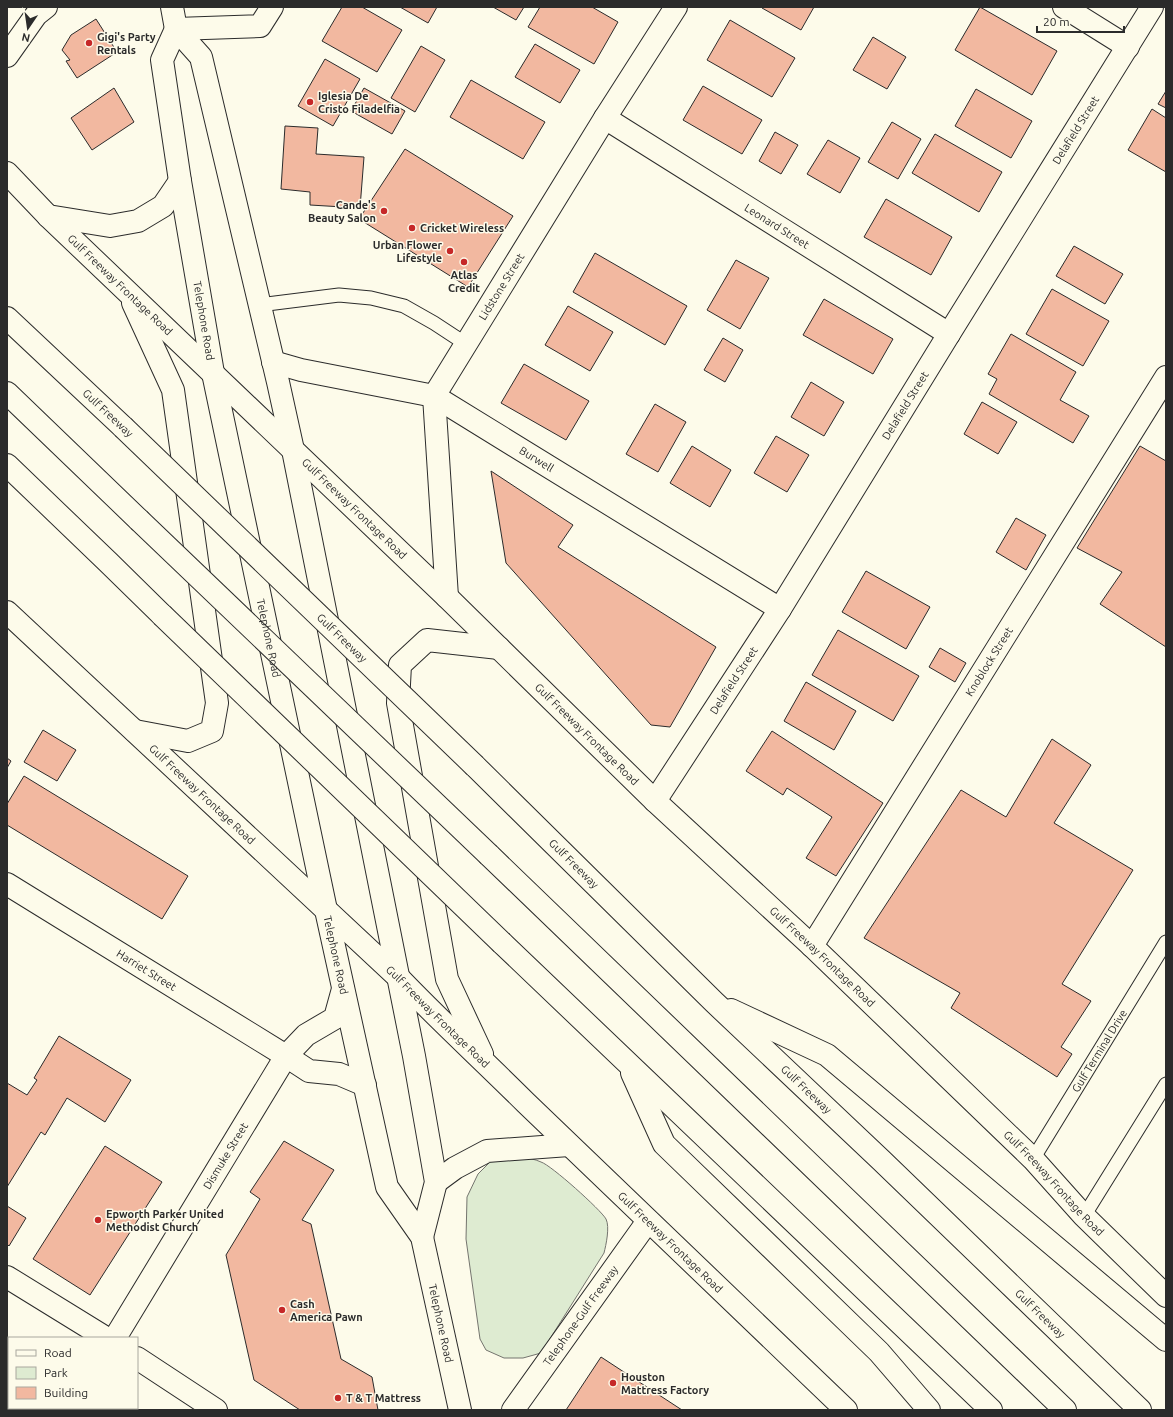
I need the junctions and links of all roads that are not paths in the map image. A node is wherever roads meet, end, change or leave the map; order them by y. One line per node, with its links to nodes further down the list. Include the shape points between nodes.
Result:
1 (46, 7): 9 (main road, via 36,16)
2 (172, 7): 7 (main road)
3 (272, 7): 7 (main road, via 260,26)
4 (676, 7): 10 (main road, Lidstone Street)
5 (1064, 7): 8 (main road)
6 (1152, 7): 8 (main road, Delafield Street)
7 (176, 29): 12 (main road, Telephone Road, via 162,60); 15 (main road, Telephone Road, via 201,57)
8 (1128, 47): 17 (main road, Delafield Street)
9 (7, 56)
10 (606, 118): 17 (main road, Leonard Street); 18 (main road, Lidstone Street)
11 (7, 173): 13 (main road, Gulf Freeway Frontage Road)
12 (180, 181): 13 (main road, via 163,206 138,221 110,226); 20 (main road, Telephone Road)
13 (48, 216): 14 (main road, Gulf Freeway Frontage Road)
14 (129, 293): 20 (main road, Gulf Freeway Frontage Road); 30 (main road, via 173,390 217,703 212,731 188,741)
15 (259, 305): 18 (lane, via 339,295 371,298 404,306); 19 (main road, Telephone Road)
16 (7, 318): 38 (main road, Gulf Freeway, bridge, via 475,766)
17 (949, 334): 27 (main road, Delafield Street)
18 (466, 344): 23 (main road, Lidstone Street)
19 (273, 362): 23 (main road, Burwell, via 300,370); 24 (main road, Telephone Road)
20 (213, 373): 24 (main road, Gulf Freeway Frontage Road); 33 (main road, Telephone Road)
21 (1166, 377): 35 (main road, Knoblock Street)
22 (7, 393): 62 (main road, bridge)
23 (434, 396): 26 (main road); 27 (main road, Burwell)
24 (292, 450): 26 (main road, Gulf Freeway Frontage Road); 36 (main road, Telephone Road)
25 (7, 465): 40 (main road, bridge)
26 (447, 597): 29 (main road, Gulf Freeway Frontage Road)
27 (780, 609): 31 (main road, Delafield Street)
28 (7, 612): 30 (main road, Gulf Freeway Frontage Road)
29 (499, 648): 31 (main road, Gulf Freeway Frontage Road); 41 (main road, via 427,640 400,665 398,703 447,978)
30 (135, 732): 33 (main road, Gulf Freeway Frontage Road)
31 (655, 801): 35 (main road, Gulf Freeway Frontage Road)
32 (7, 884): 39 (main road, Harriet Street)
33 (326, 910): 36 (main road, Gulf Freeway Frontage Road); 37 (main road, Telephone Road)
34 (1166, 942): 45 (lane, Gulf Terminal Drive)
35 (812, 946): 45 (main road, Gulf Freeway Frontage Road)
36 (398, 978): 41 (main road, Gulf Freeway Frontage Road, via 434,1016); 46 (main road, Telephone Road)
37 (343, 988): 39 (main road, Dismuke Street, via 335,1018 306,1035); 42 (main road, Telephone Road)
38 (714, 1002): 54 (main road, via 827,1055); 63 (main road, Gulf Freeway)
39 (286, 1056): 42 (main road, Harriet Street, via 309,1071 339,1074); 53 (main road, Dismuke Street)
40 (627, 1063): 60 (main road, via 664,1144 879,1352); 61 (main road)
41 (488, 1065): 44 (main road, Gulf Freeway Frontage Road)
42 (365, 1084): 49 (main road, Telephone Road, via 387,1187)
43 (1166, 1084): 47 (lane)
44 (569, 1145): 46 (main road, via 487,1150); 48 (main road, Gulf Freeway Frontage Road)
45 (1033, 1159): 47 (main road, Gulf Freeway Frontage Road)
46 (436, 1182): 49 (main road, Telephone Road)
47 (1084, 1216): 51 (main road, Gulf Freeway Frontage Road)
48 (648, 1222): 58 (main road, Telephone-Gulf Freeway); 59 (main road, Gulf Freeway Frontage Road)
49 (422, 1237): 57 (main road, Telephone Road)
50 (7, 1277): 52 (main road)
51 (1166, 1296)
52 (104, 1337)
53 (116, 1337)
54 (1166, 1340)
55 (138, 1359): 56 (main road)
56 (216, 1410)
57 (460, 1410)
58 (513, 1410)
59 (846, 1410)
60 (929, 1410)
61 (991, 1410)
62 (1065, 1410)
63 (1140, 1410)

